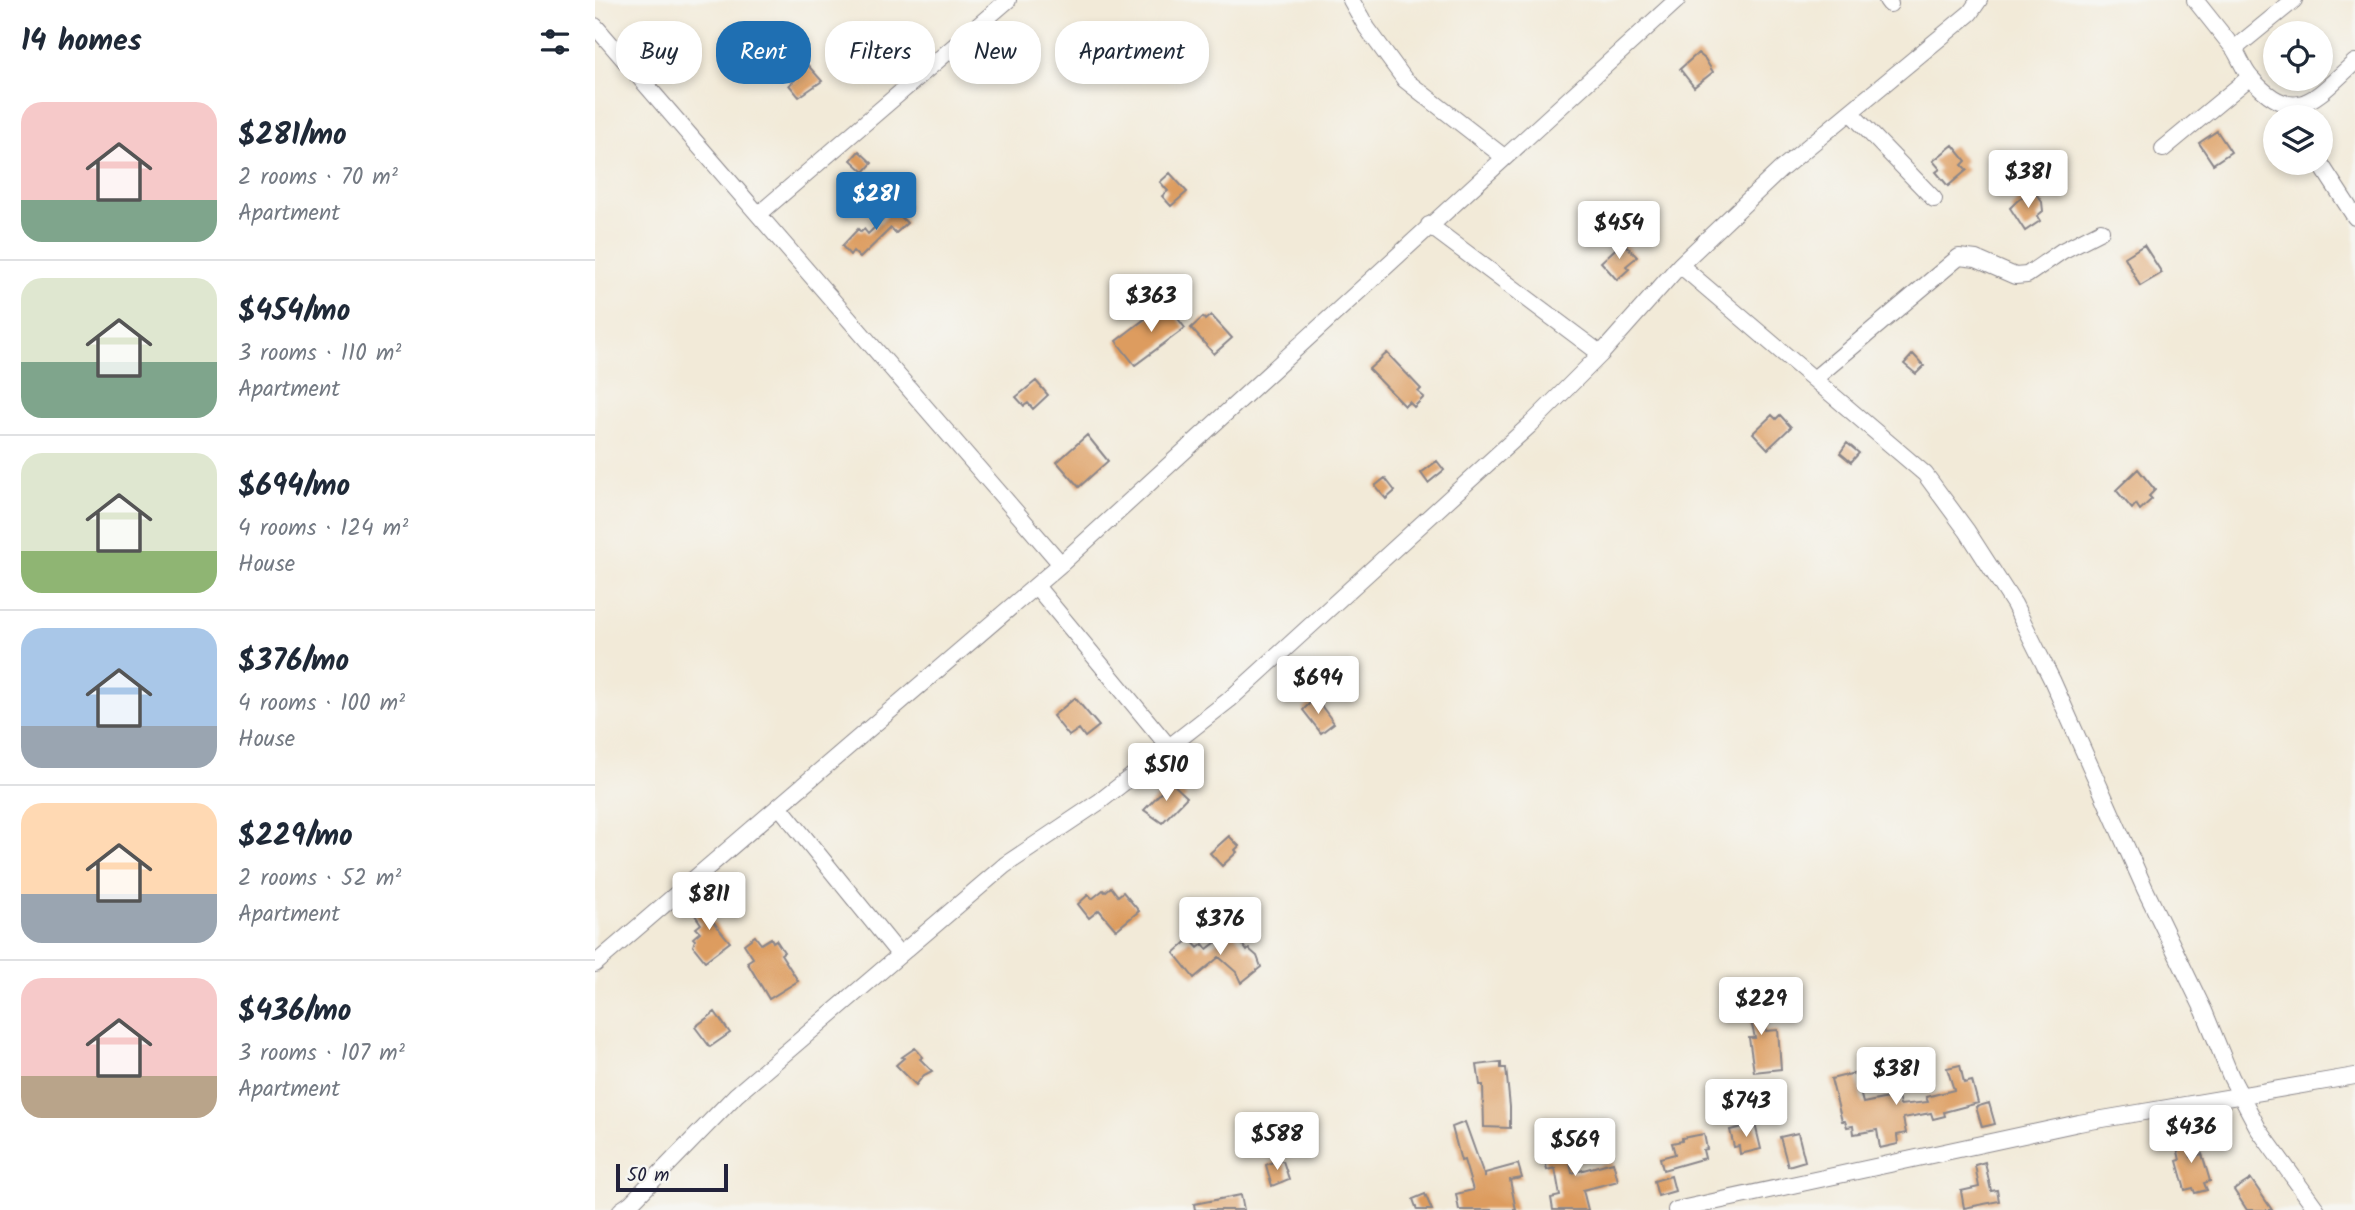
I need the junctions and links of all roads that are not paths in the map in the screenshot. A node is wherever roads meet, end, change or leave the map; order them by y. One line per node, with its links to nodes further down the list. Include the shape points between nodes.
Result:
1 (1008, 0): 18 (street)
2 (1351, 0): 15 (street, via 1405,80)
3 (1677, 0): 15 (street)
4 (1979, 0): 13 (street, via 1970,13)
5 (2195, 0): 8 (street)
6 (2294, 0): 8 (street)
7 (595, 26): 18 (street)
8 (2234, 50): 10 (street)
9 (2355, 62): 12 (street, via 2317,96)
10 (2250, 77): 11 (street); 14 (street)
11 (2280, 105)
12 (2297, 105)
13 (1850, 112): 17 (street); 22 (street, via 1780,170)
14 (2163, 149)
15 (1504, 157): 20 (street)
16 (2328, 175): 19 (street)
17 (1934, 199)
18 (758, 214): 25 (street)
19 (2355, 216)
20 (1429, 225): 23 (street); 25 (street)
21 (2101, 231): 24 (street, via 2027,275 2015,276 1976,259 1959,257)
22 (1681, 265): 23 (street); 24 (street)
23 (1601, 354): 27 (street, via 1531,425 1229,700)
24 (1814, 379): 32 (street, via 1925,474 2014,604)
25 (1061, 564): 26 (street)
26 (1036, 586): 27 (street); 28 (street)
27 (1169, 747): 29 (street, via 1099,802 1005,864)
28 (779, 806): 29 (street); 30 (street)
29 (899, 954): 33 (street, via 736,1095)
30 (595, 964)
31 (2355, 1076): 32 (street)
32 (2240, 1095): 34 (street, via 2079,1123); 35 (street, via 2259,1130)
33 (621, 1210)
34 (1676, 1210)
35 (2317, 1210)

